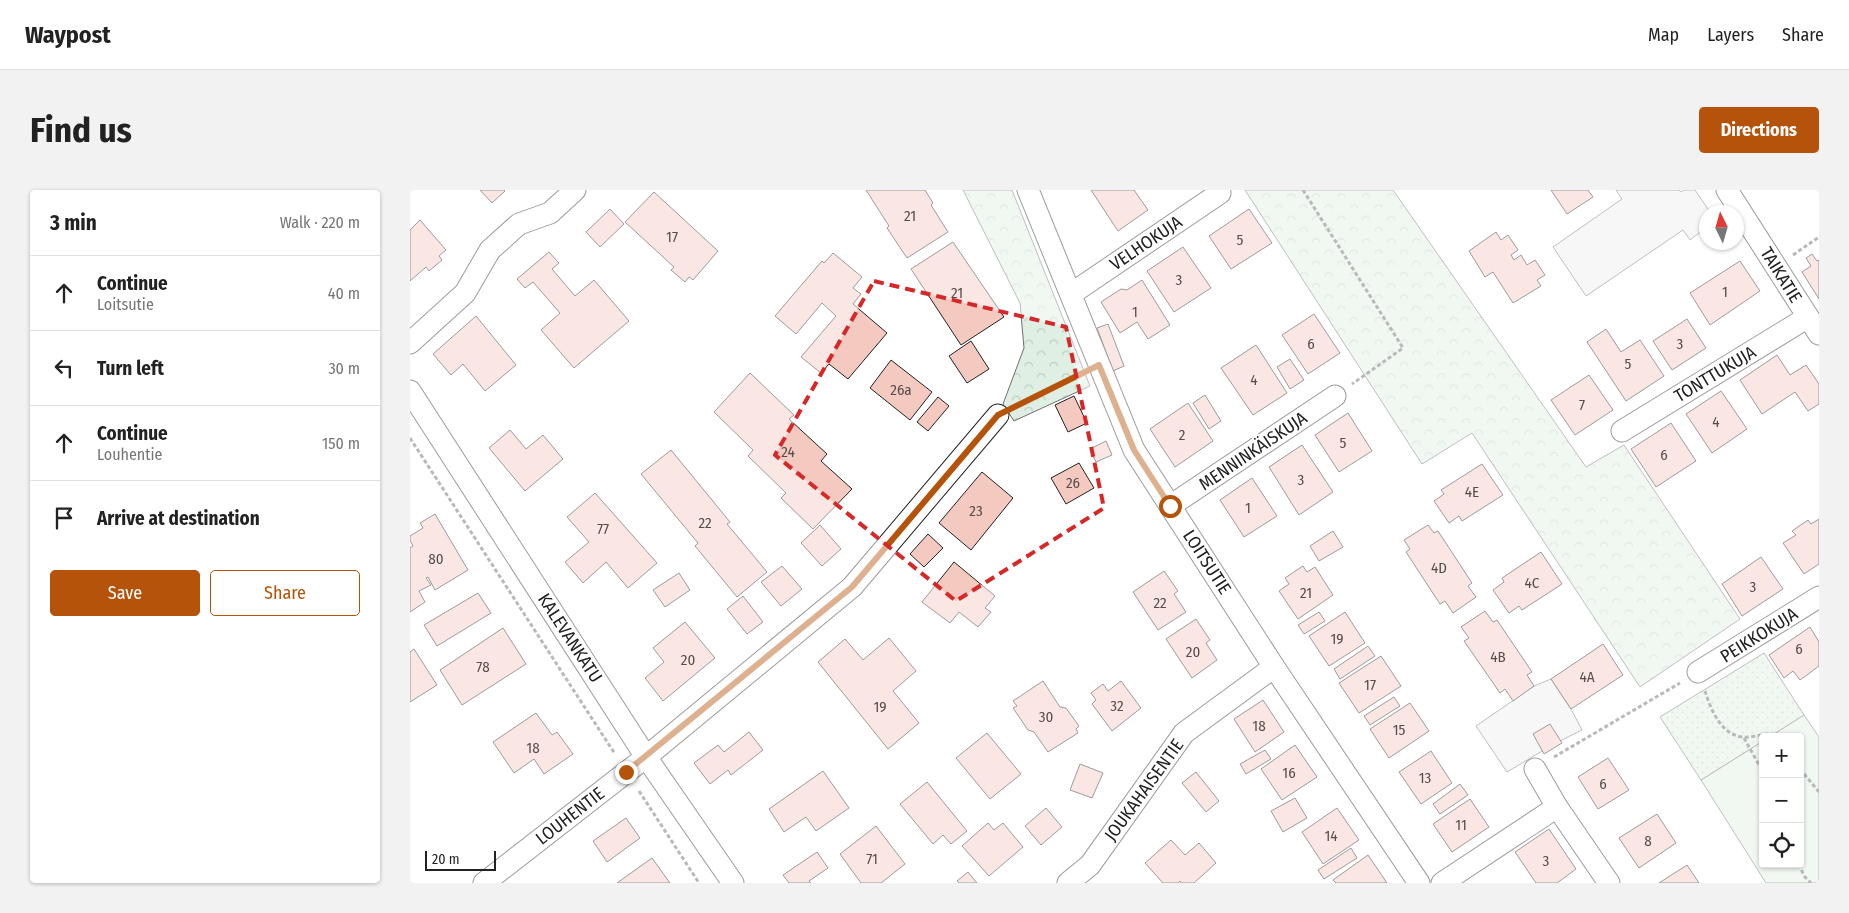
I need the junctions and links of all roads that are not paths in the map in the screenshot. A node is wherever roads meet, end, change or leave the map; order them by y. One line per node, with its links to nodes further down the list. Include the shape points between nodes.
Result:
1 (574, 190): 7 (street, via 550,212 519,224 490,250 465,293)
2 (1028, 190): 5 (street, LOITSUTIE)
3 (1727, 190): 6 (street, TAIKATIE)
4 (1220, 193): 5 (street, VELHOKUJA)
5 (1071, 294): 12 (street, LOITSUTIE, via 1134,450)
6 (1814, 326): 11 (street, TONTTUKUJA)
7 (410, 343)
8 (410, 391): 16 (street, KALEVANKATU)
9 (1335, 396): 12 (street, MENNINKÄISKUJA)
10 (998, 415): 16 (street, LOUHENTIE, via 852,587)
11 (1622, 431)
12 (1170, 506): 14 (street, LOITSUTIE)
13 (1819, 597): 15 (street, PEIKKOKUJA)
14 (1274, 667): 21 (street, JOUKAHAISENTIE, via 1184,733 1090,865); 22 (street, LOITSUTIE)
15 (1698, 672)
16 (646, 757): 19 (street, LOUHENTIE); 20 (street, KALEVANKATU)
17 (1535, 769): 18 (street)
18 (1557, 807): 23 (street); 24 (street)
19 (484, 883)
20 (733, 883)
21 (1068, 883)
22 (1419, 883)
23 (1442, 883)
24 (1609, 883)

